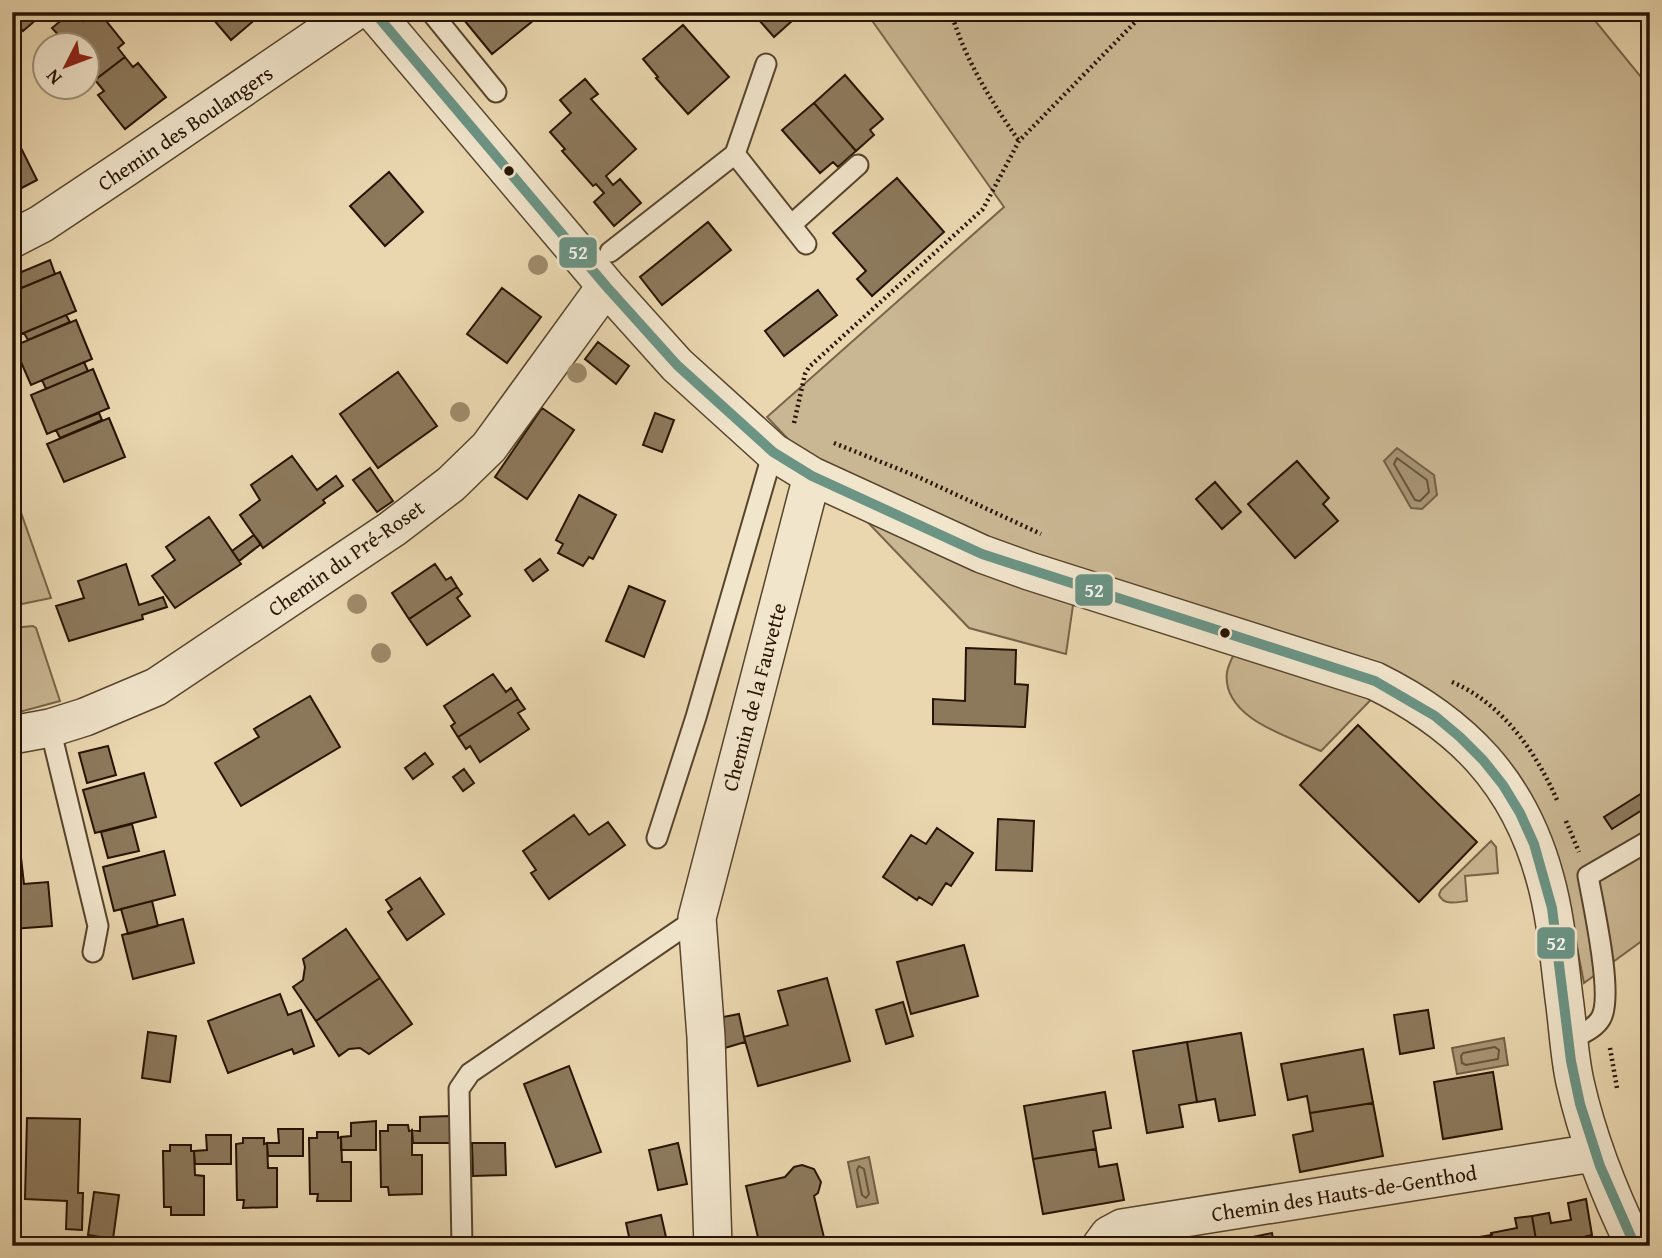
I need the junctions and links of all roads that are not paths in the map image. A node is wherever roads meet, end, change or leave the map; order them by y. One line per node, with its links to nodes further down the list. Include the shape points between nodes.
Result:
1 (354, 12): 9 (street, Chemin des Boulangers, via 41,224)
2 (374, 12): 11 (street)
3 (431, 12): 5 (lane)
4 (766, 64): 6 (lane)
5 (496, 92)
6 (735, 154): 8 (lane); 11 (lane)
7 (858, 165): 8 (lane)
8 (791, 225): 10 (lane)
9 (12, 239)
10 (806, 244)
11 (608, 269): 12 (street, via 677,365); 14 (street, Chemin du Pré-Roset, via 489,447 451,484 392,529 156,687)
12 (783, 439): 13 (street); 16 (lane)
13 (811, 476): 18 (street, Chemin de la Fauvette); 20 (street, via 982,554 1375,681 1442,720 1494,770 1525,821 1550,901)
14 (50, 728): 15 (street, Chemin du Pré-Roset); 19 (lane, via 98,926)
15 (12, 735)
16 (657, 838)
17 (1650, 840): 20 (lane, via 1588,876 1606,980 1603,1015)
18 (697, 918): 22 (lane, via 470,1073 459,1089); 23 (street, Chemin de la Fauvette)
19 (93, 952)
20 (1570, 1040): 21 (street, via 1574,1079)
21 (1594, 1153): 24 (street, Chemin des Hauts-de-Genthod, via 1122,1228); 25 (street)
22 (462, 1246)
23 (713, 1246)
24 (1101, 1246)
25 (1635, 1246)

